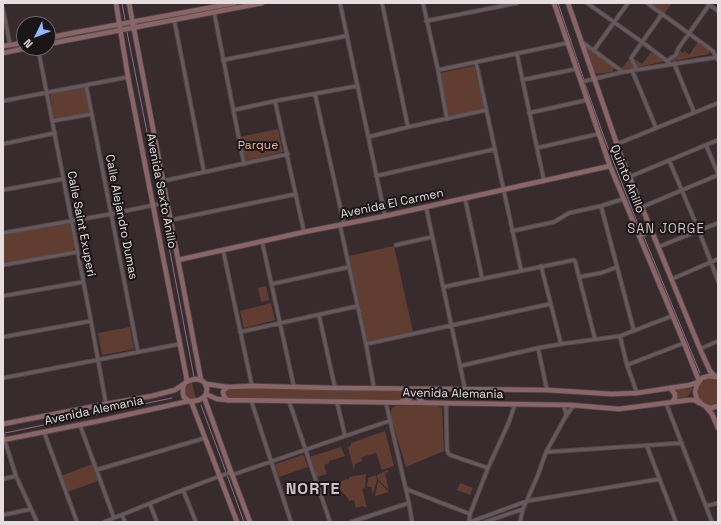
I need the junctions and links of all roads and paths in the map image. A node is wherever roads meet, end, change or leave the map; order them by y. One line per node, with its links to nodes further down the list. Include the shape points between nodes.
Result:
1 (116, 3): 24 (main road, Avenida Sexto Anillo)
2 (129, 3): 22 (main road, Avenida Sexto Anillo)
3 (234, 3): 19 (main road)
4 (262, 3): 17 (main road)
5 (340, 3): 30 (street)
6 (382, 3): 74 (street)
7 (423, 3): 21 (street)
8 (517, 3): 21 (street)
9 (554, 3): 34 (main road, Quinto Anillo)
10 (568, 3): 32 (main road, Quinto Anillo)
11 (587, 3): 23 (street)
12 (628, 3): 23 (street)
13 (647, 3): 18 (street)
14 (708, 4): 16 (street); 28 (street)
15 (3, 9): 37 (street)
16 (718, 11)
17 (214, 12): 20 (main road); 45 (street)
18 (662, 14): 28 (street); 35 (street)
19 (166, 18): 20 (main road); 22 (main road); 25 (main road)
20 (174, 19): 89 (street)
21 (426, 21): 51 (street)
22 (133, 22): 24 (main road); 25 (main road, Avenida Sexto Anillo)
23 (614, 22): 35 (street); 40 (street)
24 (120, 24): 26 (main road); 27 (main road, Avenida Sexto Anillo)
25 (134, 28): 27 (main road); 94 (main road, Avenida Sexto Anillo)
26 (81, 31): 29 (main road); 31 (main road)
27 (121, 31): 31 (main road); 55 (main road, Avenida Sexto Anillo)
28 (688, 33): 44 (street); 46 (street, via 676,55)
29 (56, 36)
30 (346, 36): 45 (street); 60 (street)
31 (82, 37): 33 (main road)
32 (581, 41): 40 (street); 56 (main road, Quinto Anillo)
33 (56, 42)
34 (567, 42): 42 (street); 50 (main road, Quinto Anillo)
35 (642, 42): 46 (street); 53 (street, via 631,59)
36 (16, 44): 37 (main road)
37 (10, 45): 38 (main road)
38 (3, 46)
39 (16, 50): 41 (main road)
40 (594, 50): 54 (street)
41 (3, 53)
42 (517, 54): 47 (street); 57 (street)
43 (40, 56): 61 (street, Calle Saint Exuperi)
44 (717, 56): 49 (street)
45 (224, 60): 67 (street)
46 (667, 61): 48 (street)
47 (476, 62): 51 (street); 68 (street)
48 (670, 64): 49 (street); 53 (street)
49 (674, 64): 69 (street)
50 (576, 68): 57 (street); 58 (main road, Quinto Anillo)
51 (438, 70): 72 (street)
52 (632, 70): 53 (street); 54 (street); 75 (street)
53 (637, 70)
54 (623, 72): 56 (street)
55 (128, 77): 59 (street); 103 (main road, Avenida Sexto Anillo)
56 (593, 78): 58 (street); 81 (main road, Quinto Anillo)
57 (522, 80): 70 (street)
58 (581, 82): 63 (main road, Quinto Anillo)
59 (86, 85): 61 (street); 71 (street, Calle Alejandro Dumas)
60 (357, 86): 62 (street); 78 (street)
61 (47, 92): 64 (street); 73 (street, Calle Saint Exuperi)
62 (315, 94): 65 (street); 112 (street)
63 (587, 100): 70 (street); 77 (main road, Quinto Anillo)
64 (3, 101)
65 (276, 101): 67 (street); 85 (street)
66 (718, 103): 69 (street)
67 (234, 110): 87 (street)
68 (486, 110): 72 (street); 84 (street)
69 (694, 112): 75 (street)
70 (529, 113): 83 (street)
71 (92, 114): 73 (street); 107 (street, Calle Alejandro Dumas)
72 (446, 119): 74 (street)
73 (52, 121): 76 (street, Calle Saint Exuperi)
74 (408, 127): 78 (street)
75 (656, 128): 81 (street)
76 (55, 134): 80 (street); 93 (street, Calle Saint Exuperi)
77 (598, 134): 83 (street); 88 (main road, Quinto Anillo)
78 (368, 137): 91 (street)
79 (718, 140): 82 (street)
80 (3, 144)
81 (617, 144): 92 (main road, Quinto Anillo)
82 (706, 145): 86 (street); 90 (street)
83 (537, 148): 95 (street)
84 (495, 149): 91 (street); 97 (street)
85 (288, 154): 87 (street); 99 (street)
86 (670, 160): 92 (street); 98 (street)
87 (244, 164): 89 (street)
88 (610, 166): 95 (main road, Avenida El Carmen); 101 (main road, Quinto Anillo)
89 (204, 172): 94 (street)
90 (718, 174): 98 (street)
91 (376, 176): 108 (street)
92 (630, 177): 106 (main road, Quinto Anillo)
93 (64, 179): 96 (street); 110 (street, Calle Saint Exuperi)
94 (163, 180): 102 (main road, Avenida Sexto Anillo)
95 (544, 181): 97 (main road, Avenida El Carmen)
96 (3, 190)
97 (504, 190): 100 (main road, Avenida El Carmen); 114 (street)
98 (682, 190): 106 (street); 115 (street)
99 (296, 194): 109 (street); 116 (street)
100 (464, 198): 105 (main road, Avenida El Carmen); 134 (street)
101 (623, 199): 104 (street); 118 (main road, Quinto Anillo)
102 (165, 202): 103 (street); 109 (main road, Avenida Sexto Anillo)
103 (156, 205): 107 (street); 155 (main road, Avenida Sexto Anillo)
104 (601, 206): 114 (street, via 569,213 554,222); 131 (street)
105 (426, 207): 108 (main road, Avenida El Carmen); 119 (street)
106 (642, 207): 113 (main road, Quinto Anillo)
107 (111, 214): 110 (street); 160 (street, Calle Alejandro Dumas)
108 (385, 216): 112 (main road, Avenida El Carmen)
109 (171, 220): 126 (main road, Avenida Sexto Anillo)
110 (72, 222): 117 (street); 124 (street, Calle Saint Exuperi)
111 (718, 223): 115 (street)
112 (342, 224): 116 (main road, Avenida El Carmen); 130 (street)
113 (651, 230): 118 (main road); 122 (main road, Quinto Anillo)
114 (512, 231): 132 (street)
115 (699, 231): 122 (street); 127 (street)
116 (304, 232): 120 (main road, Avenida El Carmen)
117 (3, 233)
118 (639, 236): 144 (main road, Quinto Anillo)
119 (432, 237): 121 (street); 139 (street)
120 (262, 241): 123 (main road, Avenida El Carmen); 138 (street)
121 (396, 245)
122 (658, 247): 135 (main road, Quinto Anillo)
123 (223, 250): 126 (main road, Avenida El Carmen); 149 (street)
124 (77, 252): 128 (street); 137 (street, Calle Saint Exuperi)
125 (718, 259): 127 (street)
126 (178, 260): 166 (main road, Avenida Sexto Anillo)
127 (711, 262): 135 (street); 136 (street)
128 (3, 265)
129 (541, 266): 132 (street); 133 (street, via 572,259 575,261); 141 (street)
130 (349, 267): 138 (street); 142 (street)
131 (617, 267): 133 (street); 148 (street)
132 (521, 270): 134 (street)
133 (579, 277): 152 (street)
134 (482, 278): 139 (street)
135 (672, 279): 159 (main road, Quinto Anillo)
136 (718, 281)
137 (83, 282): 140 (street); 145 (street, Calle Saint Exuperi)
138 (272, 284): 146 (street)
139 (443, 287): 147 (street)
140 (3, 296)
141 (550, 304): 147 (street); 157 (street)
142 (358, 306): 143 (street); 156 (street)
143 (319, 315): 146 (street); 173 (street)
144 (672, 316): 148 (street); 154 (main road, Quinto Anillo)
145 (91, 321): 151 (street); 161 (street, Calle Saint Exuperi)
146 (280, 323): 149 (street); 171 (street)
147 (451, 325): 156 (street); 163 (street)
148 (634, 331): 150 (street)
149 (240, 332): 170 (street)
150 (620, 336): 152 (street); 162 (street)
151 (3, 337)
152 (595, 339): 157 (street)
153 (718, 341): 159 (street)
154 (684, 343): 162 (street); 167 (main road, Quinto Anillo)
155 (180, 344): 160 (street); 168 (main road, Avenida Sexto Anillo)
156 (366, 344): 174 (street)
157 (561, 344): 158 (street)
158 (538, 348): 163 (street); 179 (street)
159 (700, 349): 164 (main road, Quinto Anillo, via 710,370)
160 (138, 352): 161 (street)
161 (98, 359): 165 (street); 193 (street, Calle Saint Exuperi)
162 (627, 365): 180 (street)
163 (460, 366): 178 (street)
164 (717, 377): 167 (main road, Avenida Alemania, via 707,377)
165 (3, 378)
166 (201, 380): 168 (main road, via 195,379); 169 (main road)
167 (698, 382): 176 (main road, Avenida Alemania); 192 (main road, via 695,392)
168 (186, 383): 184 (main road, via 182,388 183,394); 193 (main road, Avenida Alemania, via 175,390)
169 (206, 384): 172 (main road, Avenida Alemania); 181 (main road)
170 (252, 386): 171 (main road, Avenida Alemania); 172 (main road, Avenida Alemania)
171 (294, 386): 173 (main road, Avenida Alemania)
172 (228, 387): 182 (main road, via 223,394)
173 (335, 388): 174 (main road, Avenida Alemania)
174 (374, 388): 175 (main road, Avenida Alemania)
175 (403, 388): 177 (main road, Avenida Alemania); 189 (main road, via 409,392 410,398)
176 (670, 388): 180 (main road, Avenida Alemania); 187 (main road, via 675,394)
177 (447, 389): 178 (main road, Avenida Alemania); 190 (main road, via 421,391 418,397)
178 (465, 389): 179 (main road, Avenida Alemania)
179 (547, 390): 180 (main road, Avenida Alemania)
180 (637, 393)
181 (205, 396): 182 (main road, Avenida Alemania); 184 (main road, via 197,401); 216 (main road)
182 (227, 400): 183 (main road, Avenida Alemania)
183 (251, 400): 185 (main road, Avenida Alemania); 213 (street)
184 (190, 401): 203 (main road, Avenida Alemania); 208 (main road)
185 (289, 402): 186 (main road, Avenida Alemania); 211 (street)
186 (337, 402): 188 (main road, Avenida Alemania); 206 (street)
187 (672, 402): 191 (main road, Avenida Alemania); 192 (main road, Avenida Alemania, via 692,400)
188 (386, 403): 189 (main road, Avenida Alemania); 201 (street)
189 (393, 403): 190 (main road, Avenida Alemania)
190 (424, 403): 194 (main road, Avenida Alemania)
191 (666, 403): 197 (main road, Avenida Alemania, via 622,409); 209 (street)
192 (699, 403): 198 (main road)
193 (106, 404): 202 (main road, Avenida Alemania)
194 (446, 404): 195 (main road, Avenida Alemania); 214 (street, via 448,453)
195 (515, 404): 196 (main road, Avenida Alemania); 214 (street)
196 (563, 405): 197 (main road, Avenida Alemania); 200 (street)
197 (574, 405): 200 (street)
198 (705, 406): 199 (main road); 204 (main road)
199 (718, 406)
200 (566, 416): 212 (street)
201 (389, 421): 206 (street); 221 (street)
202 (3, 424)
203 (80, 425): 205 (main road, Avenida Alemania); 215 (street)
204 (718, 428)
205 (44, 432): 207 (main road, Avenida Alemania); 235 (street)
206 (346, 436): 211 (street)
207 (3, 438): 217 (street)
208 (205, 438): 215 (street); 218 (main road)
209 (682, 443): 210 (street); 227 (street)
210 (647, 446): 212 (street); 220 (street)
211 (305, 450): 213 (street); 243 (street)
212 (546, 452): 223 (street)
213 (271, 462): 216 (street); 242 (street)
214 (488, 468): 230 (street)
215 (96, 470): 233 (street)
216 (232, 474): 218 (street); 241 (main road)
217 (16, 476): 219 (street); 228 (street)
218 (219, 477): 222 (street); 240 (main road)
219 (3, 479)
220 (660, 479): 223 (street); 249 (street)
221 (406, 489): 224 (street); 230 (street)
222 (183, 490): 226 (street); 239 (street)
223 (527, 501): 229 (street); 246 (street)
224 (409, 503): 244 (street); 245 (street)
225 (718, 503): 227 (street)
226 (150, 504): 232 (street); 238 (street)
227 (706, 506): 250 (street)
228 (31, 509): 231 (street); 234 (street)
229 (523, 509): 247 (street); 248 (street)
230 (470, 514): 246 (street)
231 (3, 515)
232 (122, 515): 233 (street); 237 (street)
233 (114, 518): 236 (street)
234 (37, 522)
235 (77, 522)
236 (104, 522)
237 (125, 522)
238 (157, 522)
239 (196, 522)
240 (237, 522)
241 (250, 522)
242 (291, 522)
243 (330, 522)
244 (351, 522)
245 (412, 522)
246 (470, 522)
247 (485, 522)
248 (520, 522)
249 (676, 522)
250 (712, 522)

